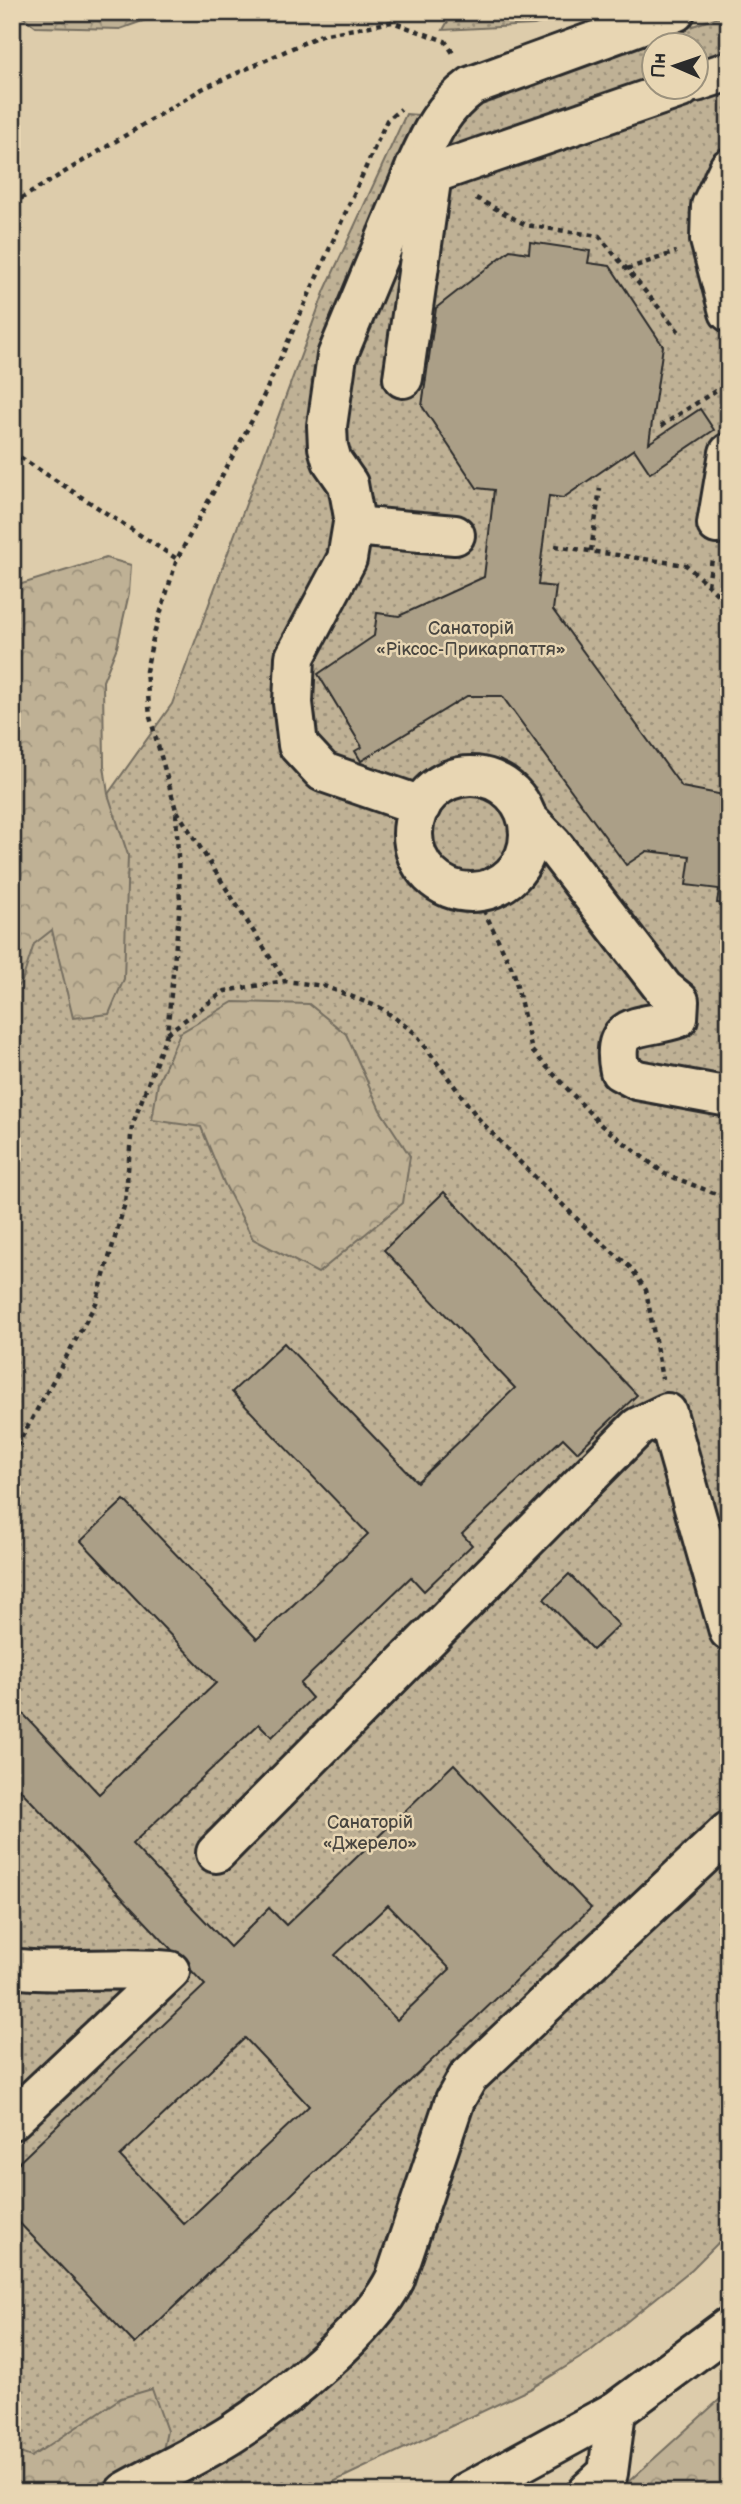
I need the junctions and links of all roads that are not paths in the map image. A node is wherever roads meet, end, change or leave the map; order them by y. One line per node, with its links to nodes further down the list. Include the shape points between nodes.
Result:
1 (675, 12): 6 (street, via 472,86 439,116)
2 (729, 71): 3 (street)
3 (710, 77)
4 (640, 101): 6 (street)
5 (729, 168): 7 (street, via 711,206 710,240)
6 (424, 170): 8 (street); 11 (street, via 337,356 328,447 348,484)
7 (729, 312)
8 (403, 378)
9 (729, 453): 10 (street)
10 (718, 524)
11 (353, 526): 12 (street); 13 (street, via 347,559 295,657 292,703 298,745 323,772)
12 (455, 535)
13 (421, 806): 14 (street, via 439,785 474,775 508,788); 14 (street, via 413,831 414,850 422,867 450,890 475,892 503,884 517,871 529,846)
14 (528, 819): 15 (street, via 679,1002 678,1018 626,1030 619,1044 620,1071 637,1080)
15 (729, 1097)
16 (729, 1630): 18 (street, via 667,1413 638,1427)
17 (729, 1831): 23 (street, via 468,2077 455,2100 384,2302 353,2335 233,2433)
18 (216, 1853)
19 (12, 1968): 20 (street, via 170,1971)
20 (12, 2120)
21 (729, 2327): 22 (street)
22 (616, 2411): 24 (street); 25 (street, via 608,2473)
23 (125, 2492)
24 (467, 2492)
25 (587, 2492)

